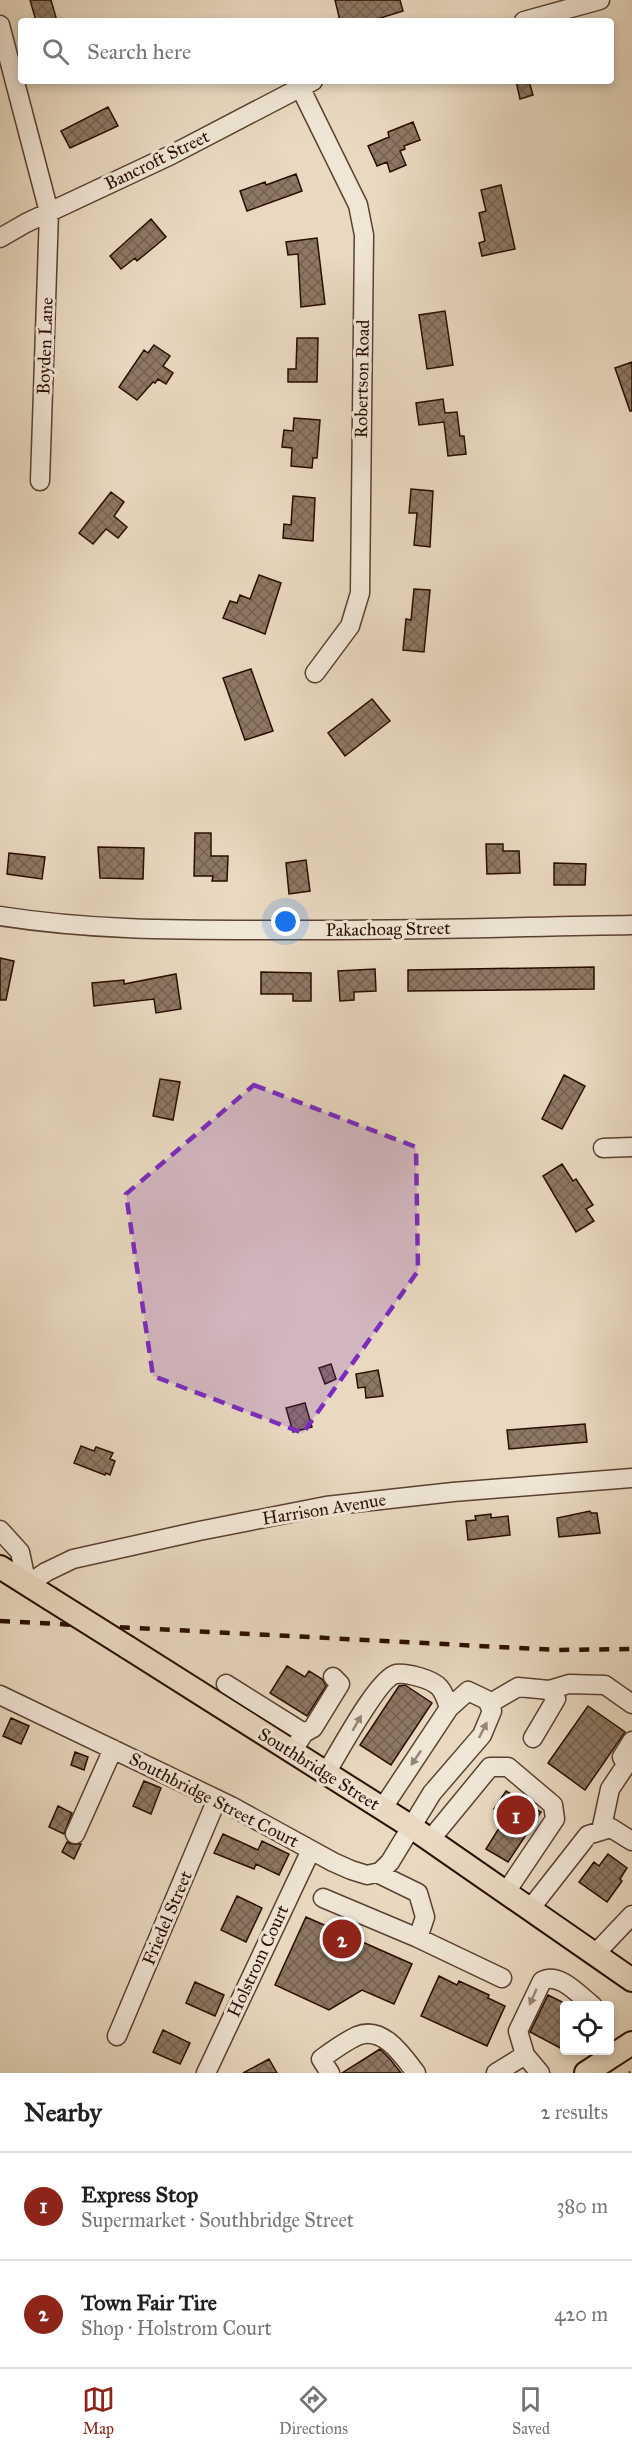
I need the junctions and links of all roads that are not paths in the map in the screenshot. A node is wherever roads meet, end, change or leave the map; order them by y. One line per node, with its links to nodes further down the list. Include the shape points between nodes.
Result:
1 (600, 0): 2 (street)
2 (535, 18)
3 (0, 25): 5 (street, Boyden Lane)
4 (307, 84): 5 (street, Bancroft Street, via 171,156); 8 (street, Robertson Road, via 358,205 364,235 359,600 350,626)
5 (50, 212): 6 (street, Bancroft Street); 7 (street, Boyden Lane)
6 (0, 238)
7 (40, 481)
8 (315, 673)
9 (0, 916): 10 (street, Pakachoag Street, via 89,928 157,930)
10 (632, 925)
11 (632, 1147): 12 (street)
12 (603, 1148)
13 (632, 1478): 16 (street, Harrison Avenue, via 428,1494 303,1510 74,1559)
14 (0, 1530): 16 (street, via 20,1552)
15 (0, 1567): 16 (main road, Southbridge Street)
16 (27, 1585): 26 (main road, Southbridge Street, bridge, via 127,1647)
17 (333, 1677): 26 (street, via 340,1684 336,1695)
18 (226, 1684): 26 (street)
19 (549, 1690): 21 (street, via 518,1687); 22 (street, via 569,1684 605,1685); 24 (street, via 556,1699)
20 (0, 1695): 27 (street, Southbridge Street Court)
21 (489, 1704): 23 (street, via 468,1692); 31 (street, one-way to 21, via 432,1793 482,1735 492,1711)
22 (632, 1704)
23 (449, 1708): 28 (street, one-way to 23, via 370,1699 395,1674 429,1680 442,1689); 30 (street, one-way to 30)
24 (533, 1738)
25 (632, 1741): 32 (street, via 622,1757 626,1765 610,1789)
26 (298, 1743): 28 (main road, Southbridge Street)
27 (113, 1749): 29 (street, Southbridge Street Court); 33 (street)
28 (326, 1773): 30 (main road, Southbridge Street)
29 (217, 1799): 36 (street, Southbridge Street Court); 47 (street, Friedel Street)
30 (382, 1809): 31 (main road, Southbridge Street)
31 (410, 1826): 34 (main road, Southbridge Street); 37 (street, via 390,1862)
32 (601, 1832): 35 (street, via 611,1828); 40 (street, via 588,1835)
33 (75, 1833)
34 (430, 1840): 38 (main road, Southbridge Street); 38 (street, via 490,1767 508,1767 553,1805 555,1819)
35 (632, 1841)
36 (310, 1850): 37 (street, Southbridge Street Court, via 351,1870 367,1875); 52 (street, Holstrom Court)
37 (377, 1873): 42 (street, Southbridge Street Court, via 418,1893 425,1917)
38 (506, 1892): 40 (main road, Southbridge Street)
39 (323, 1898): 42 (street)
40 (530, 1909): 43 (main road, Southbridge Street)
41 (629, 1925): 43 (street)
42 (418, 1938): 44 (street)
43 (595, 1954): 45 (main road, Southbridge Street)
44 (502, 1978)
45 (632, 1980)
46 (586, 2001): 50 (street, one-way to 50, via 556,1979 542,1981 518,2031)
47 (117, 2036)
48 (632, 2043): 49 (main road)
49 (614, 2051)
50 (525, 2055): 55 (street); 56 (street)
51 (604, 2055): 57 (main road)
52 (206, 2073)
53 (330, 2073): 54 (street, via 321,2059 365,2034 390,2043)
54 (416, 2073)
55 (496, 2073)
56 (540, 2073)
57 (586, 2073)

